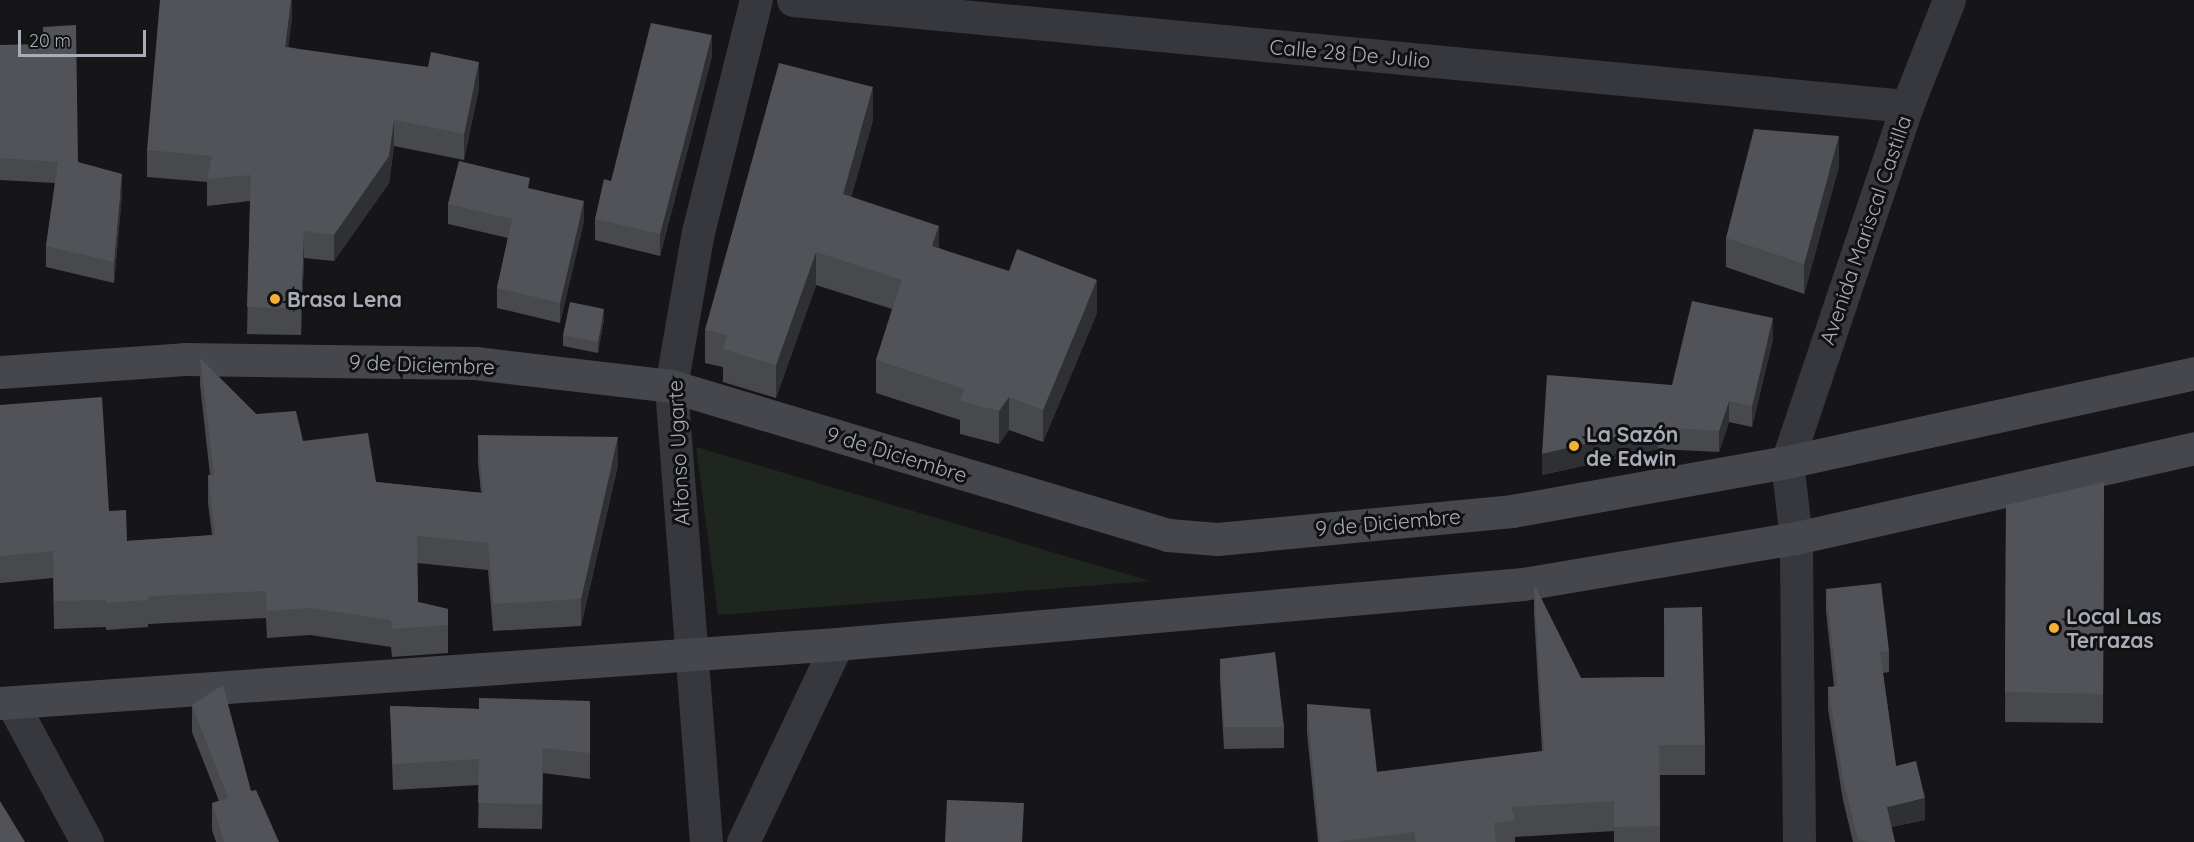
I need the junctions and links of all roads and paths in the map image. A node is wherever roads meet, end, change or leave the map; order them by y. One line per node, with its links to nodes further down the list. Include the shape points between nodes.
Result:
1 (756, 0): 7 (street, Alfonso Ugarte, via 698,232)
2 (793, 0): 4 (street, Calle 28 De Julio)
3 (1949, 0): 4 (street, Avenida Mariscal Castilla)
4 (1907, 106): 9 (street, Avenida Mariscal Castilla)
5 (0, 372): 7 (main road, 9 de Diciembre, via 184,359 475,363)
6 (2194, 373): 9 (main road, 9 de Diciembre)
7 (670, 386): 9 (main road, 9 de Diciembre, via 1168,536 1216,539 1512,511); 12 (street, Alfonso Ugarte)
8 (2194, 448): 10 (main road)
9 (1787, 462): 10 (street)
10 (1796, 538): 11 (main road, via 1523,584); 17 (street)
11 (837, 644): 12 (main road); 16 (street)
12 (690, 651): 13 (main road); 15 (street, Alfonso Ugarte)
13 (6, 703): 14 (street)
14 (87, 842)
15 (706, 842)
16 (743, 842)
17 (1799, 842)

